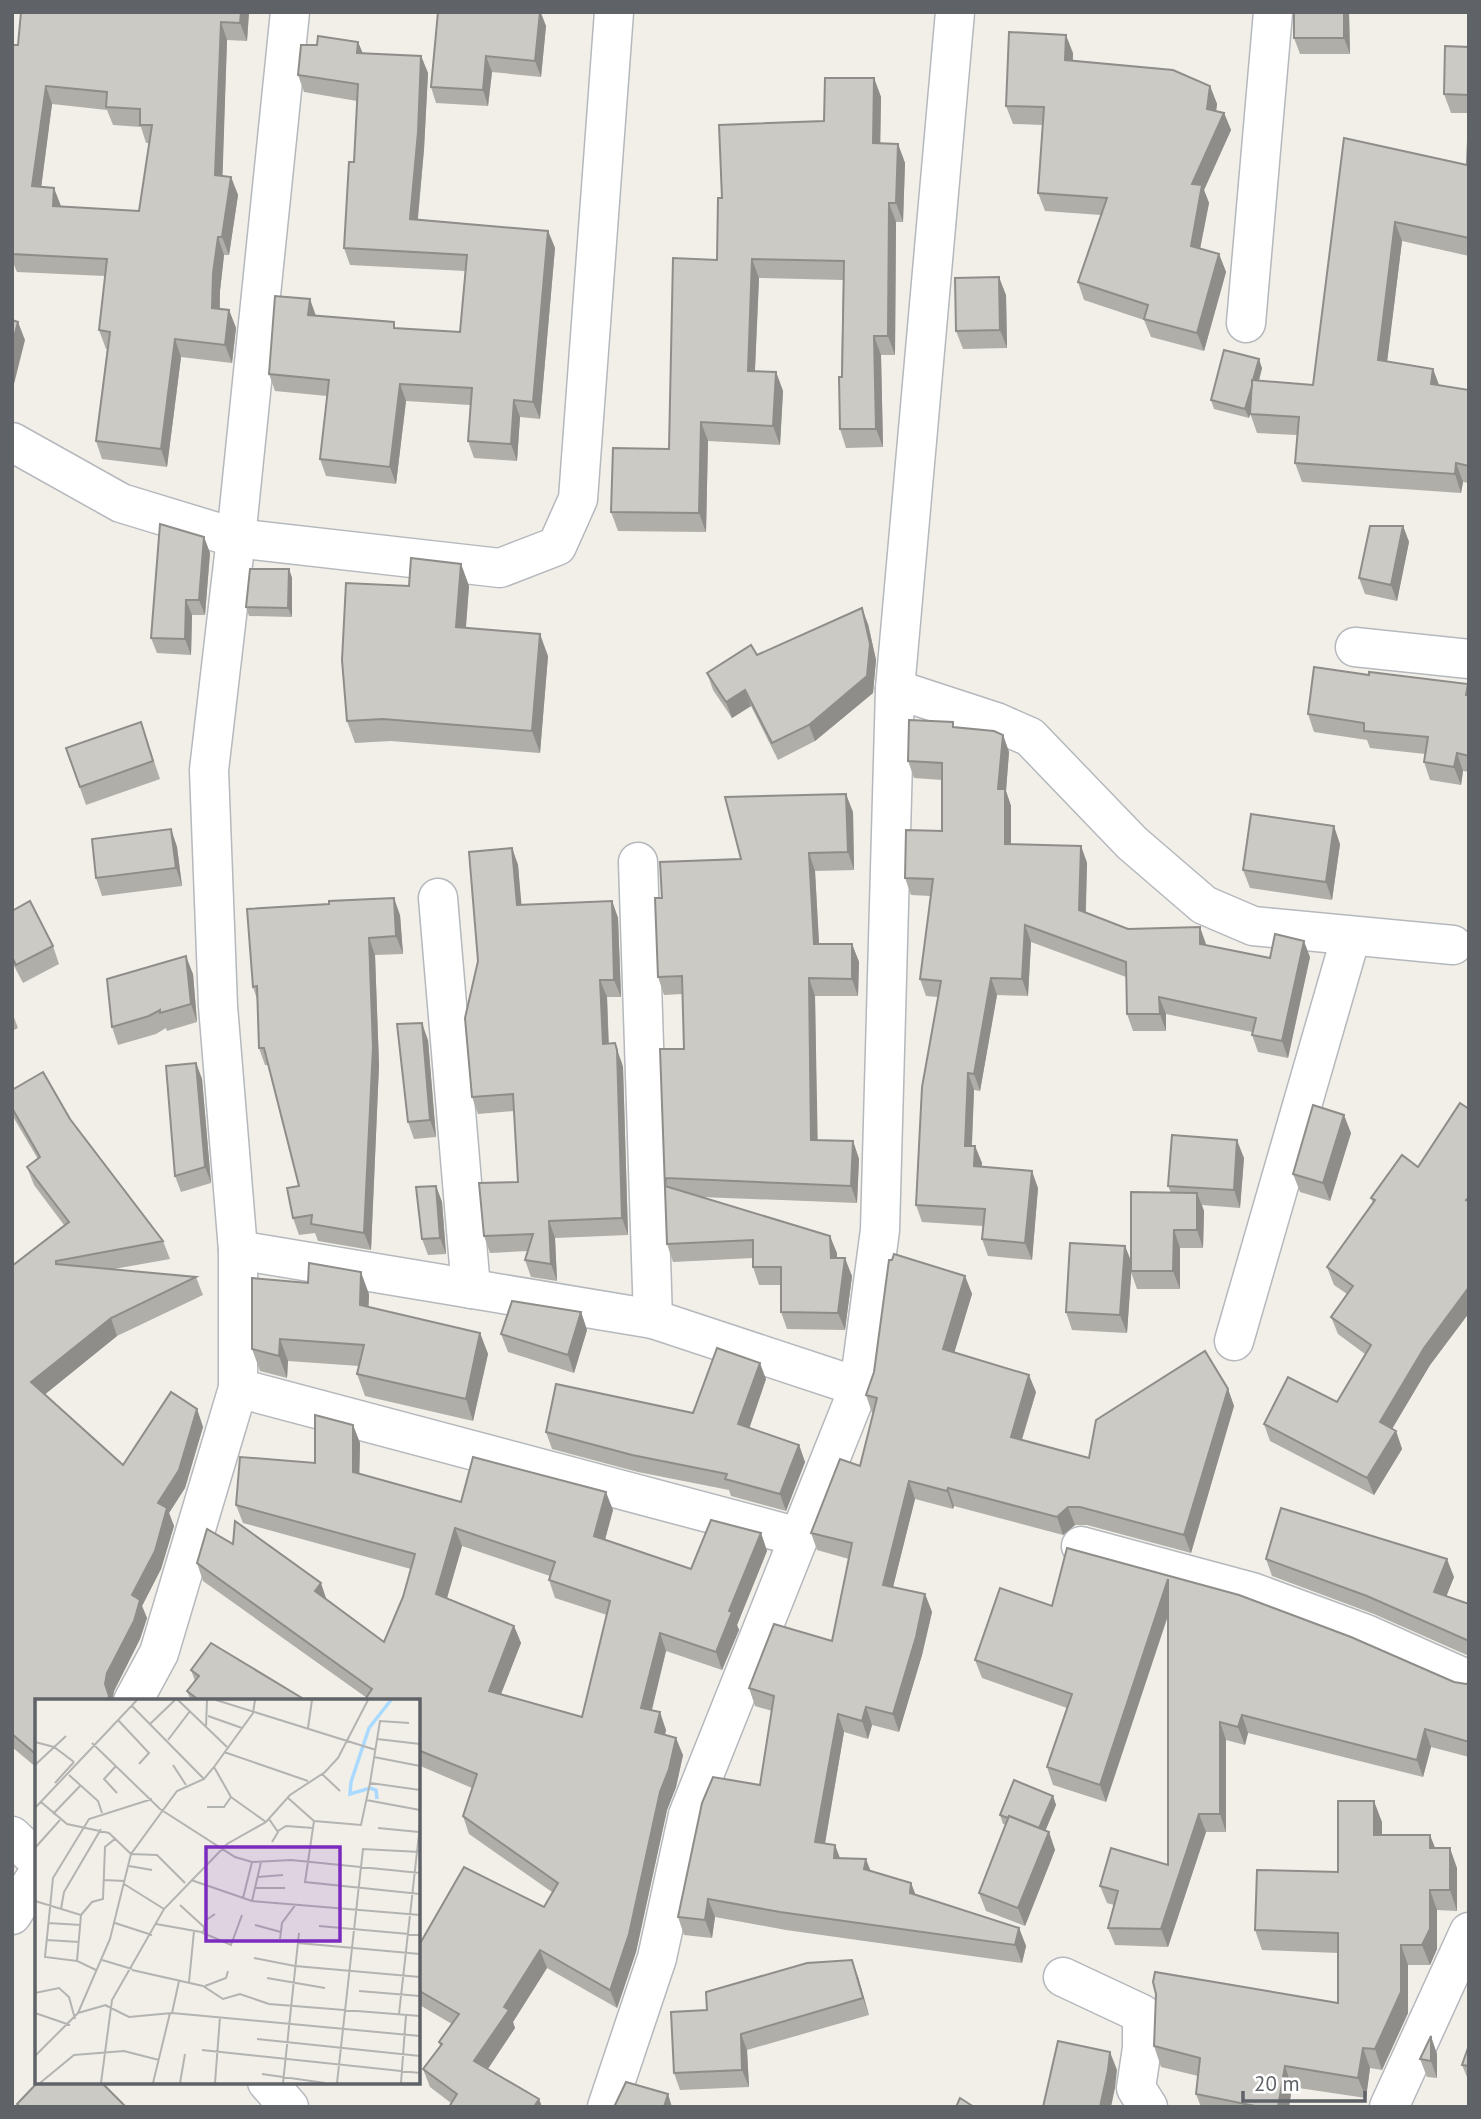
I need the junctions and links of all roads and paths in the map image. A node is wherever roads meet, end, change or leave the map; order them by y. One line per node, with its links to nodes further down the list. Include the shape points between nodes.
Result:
1 (290, 12): 7 (street)
2 (614, 12): 7 (street, via 578,499 557,546 500,568)
3 (955, 12): 10 (street)
4 (1273, 12): 5 (street)
5 (1246, 323)
6 (12, 442): 7 (street, via 121,503)
7 (236, 538): 15 (street, via 209,770 218,1006)
8 (1355, 647): 9 (street)
9 (1469, 659)
10 (895, 689): 13 (street, via 1030,737 1132,843 1204,905 1253,926); 20 (street, via 880,1230)
11 (638, 862): 17 (street)
12 (438, 898): 16 (street)
13 (1351, 936): 14 (street); 18 (street)
14 (1453, 945)
15 (238, 1250): 16 (street); 19 (street)
16 (471, 1289): 17 (street)
17 (653, 1319): 20 (street)
18 (1234, 1340)
19 (238, 1388): 21 (street); 24 (street, via 159,1653)
20 (859, 1388): 21 (street)
21 (799, 1537): 33 (street, via 688,1815 657,1958)
22 (1081, 1546): 23 (street, via 1252,1592 1366,1634)
23 (1469, 1681)
24 (134, 1699)
25 (12, 1836): 26 (street)
26 (35, 1858)
27 (35, 1878): 28 (street)
28 (12, 1914)
29 (1469, 1932): 35 (street)
30 (1063, 1977): 34 (street, via 1142,2014 1143,2048 1136,2088)
31 (269, 2084): 32 (street)
32 (289, 2107)
33 (607, 2107)
34 (1148, 2107)
35 (1390, 2107)

